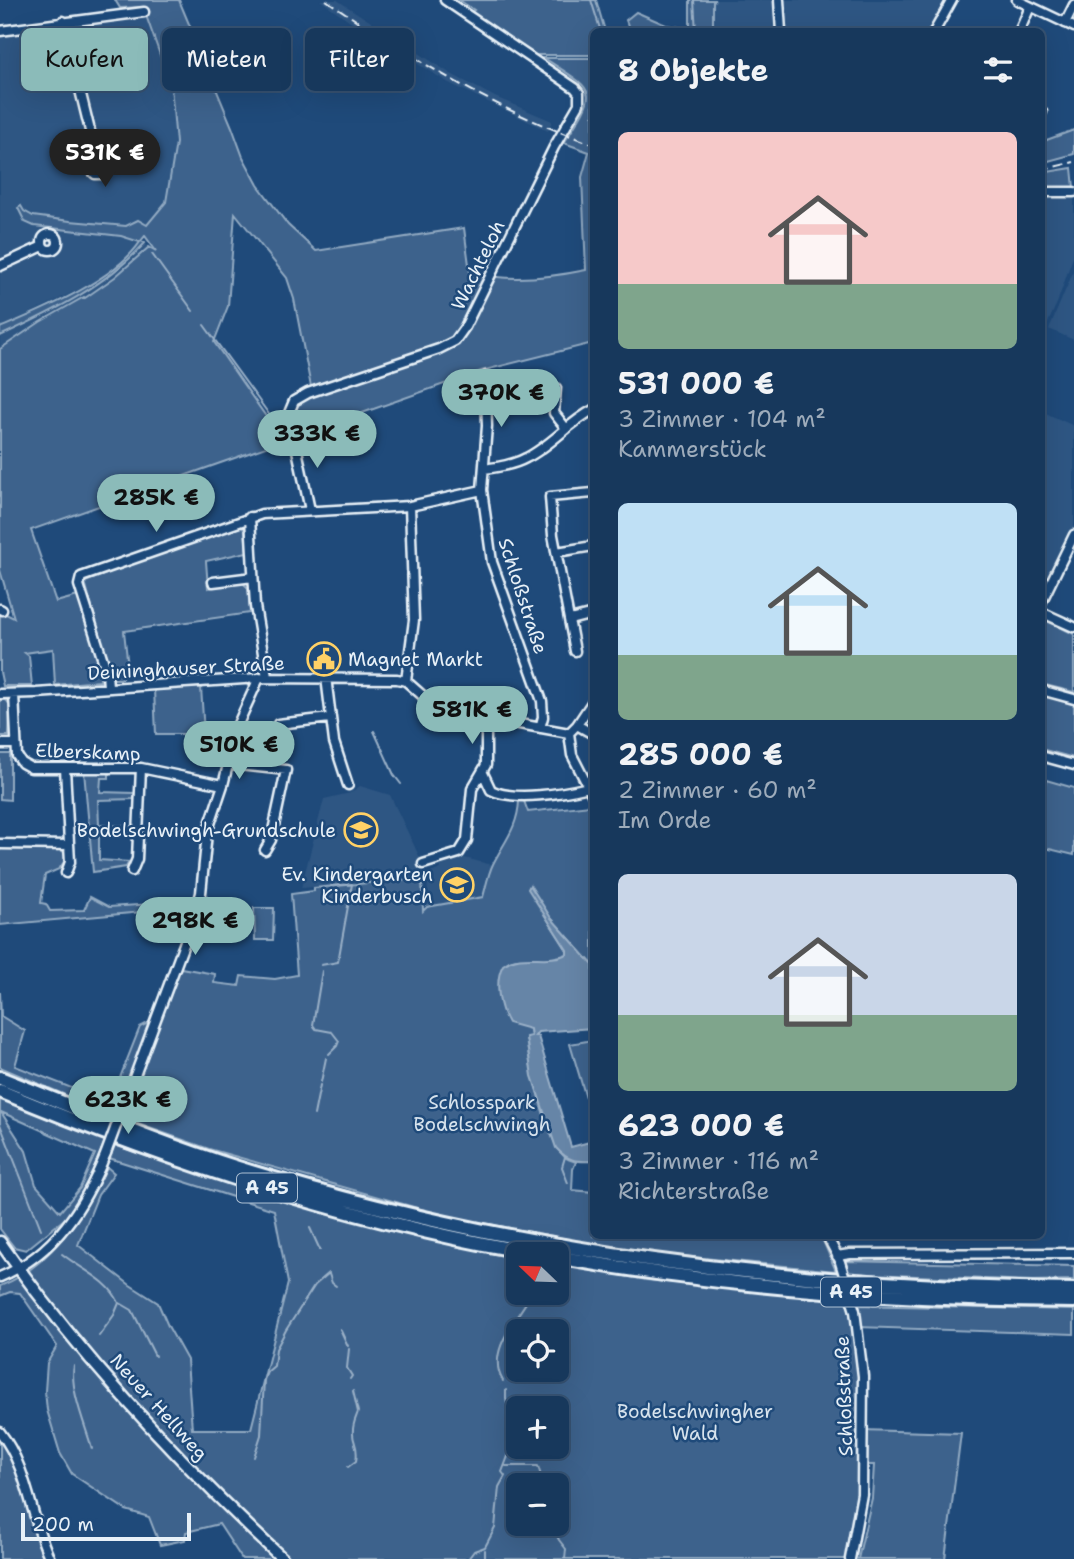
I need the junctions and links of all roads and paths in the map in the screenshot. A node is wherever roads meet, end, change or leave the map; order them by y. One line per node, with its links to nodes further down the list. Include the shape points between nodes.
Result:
1 (446, 0): 29 (street, Wachteloh, via 575,88 579,104 455,341 308,393 290,406)
2 (779, 0): 10 (street)
3 (952, 0): 11 (street)
4 (1017, 0): 6 (street)
5 (1074, 5): 9 (street)
6 (1030, 7): 9 (street); 12 (street)
7 (144, 12): 8 (street)
8 (63, 21): 13 (street); 14 (street)
9 (1070, 25)
10 (781, 28)
11 (936, 28)
12 (1021, 28)
13 (0, 31)
14 (94, 147)
15 (1045, 192): 16 (street)
16 (1074, 192)
17 (43, 246): 18 (street)
18 (0, 266)
19 (486, 376): 20 (street, Schloßstraße)
20 (486, 387): 21 (street); 25 (street, Schloßstraße)
21 (472, 388)
22 (556, 388): 24 (street, via 554,413)
23 (590, 412): 24 (street)
24 (565, 427): 25 (street, via 524,460)
25 (484, 469): 26 (street, Schloßstraße)
26 (482, 491): 28 (street); 55 (street, Schloßstraße, via 492,562 541,701)
27 (590, 493): 33 (street, via 550,496)
28 (410, 506): 29 (street); 44 (street, via 414,620)
29 (310, 510): 30 (street)
30 (250, 517): 34 (street); 45 (street, via 80,579)
31 (1074, 535): 36 (street)
32 (590, 546): 33 (street)
33 (557, 552): 39 (street)
34 (253, 577): 35 (street); 43 (street)
35 (213, 582)
36 (1045, 595)
37 (1045, 614): 40 (street)
38 (590, 615): 39 (street)
39 (570, 620): 41 (street)
40 (1074, 628)
41 (575, 651)
42 (326, 677): 43 (street, Deininghauser Straße); 44 (street, Deininghauser Straße); 51 (street)
43 (263, 678): 45 (street, Deininghauser Straße); 61 (street, via 238,724)
44 (406, 681): 52 (street, via 451,714)
45 (108, 687): 48 (street, Deininghauser Straße)
46 (1045, 691): 49 (street)
47 (0, 693): 48 (street, Deininghauser Straße)
48 (14, 694): 59 (street, Elberskamp)
49 (1074, 699)
50 (590, 706): 54 (street)
51 (330, 718): 53 (street, via 289,719); 67 (street)
52 (486, 723): 55 (street, via 503,721); 65 (street)
53 (278, 724)
54 (577, 725): 56 (street); 57 (street)
55 (540, 729): 57 (street)
56 (590, 732)
57 (569, 733): 68 (street)
58 (0, 744): 59 (street)
59 (15, 744): 63 (street, Elberskamp, via 17,756 26,766)
60 (1045, 757): 62 (street)
61 (229, 764): 66 (street); 72 (street, via 286,770)
62 (1074, 765)
63 (65, 768): 64 (street, Elberskamp); 71 (street)
64 (141, 768): 66 (street, Elberskamp); 74 (street, via 137,859)
65 (483, 773): 68 (street, via 491,790 501,794); 73 (street, via 472,789 462,850)
66 (223, 785): 86 (street, bridge, via 207,833 201,893 193,920 94,1182 72,1220)
67 (348, 785)
68 (585, 788): 69 (street)
69 (590, 793)
70 (0, 844): 71 (street)
71 (69, 845): 75 (street)
72 (265, 849)
73 (423, 864)
74 (132, 871)
75 (66, 873)
76 (0, 1078): 84 (highway, A 45, via 155,1139 325,1194)
77 (0, 1091): 80 (highway, A 45, via 123,1140 274,1190)
78 (829, 1239): 83 (street, Schloßstraße)
79 (0, 1242): 86 (main road, Neuer Hellweg)
80 (506, 1247)
81 (1074, 1253): 83 (street)
82 (569, 1258): 84 (highway, A 45)
83 (839, 1259): 93 (street, Schloßstraße, bridge, via 855,1311 863,1376 862,1494)
84 (613, 1261): 85 (highway, A 45)
85 (629, 1263): 88 (highway, A 45, via 876,1283); 89 (highway, A 45, via 748,1284 882,1295)
86 (19, 1269): 87 (street); 92 (main road, Neuer Hellweg, via 159,1435)
87 (0, 1277)
88 (1074, 1290)
89 (1074, 1301)
90 (0, 1432): 91 (street, via 23,1476)
91 (50, 1559)
92 (283, 1559)
93 (850, 1559)

